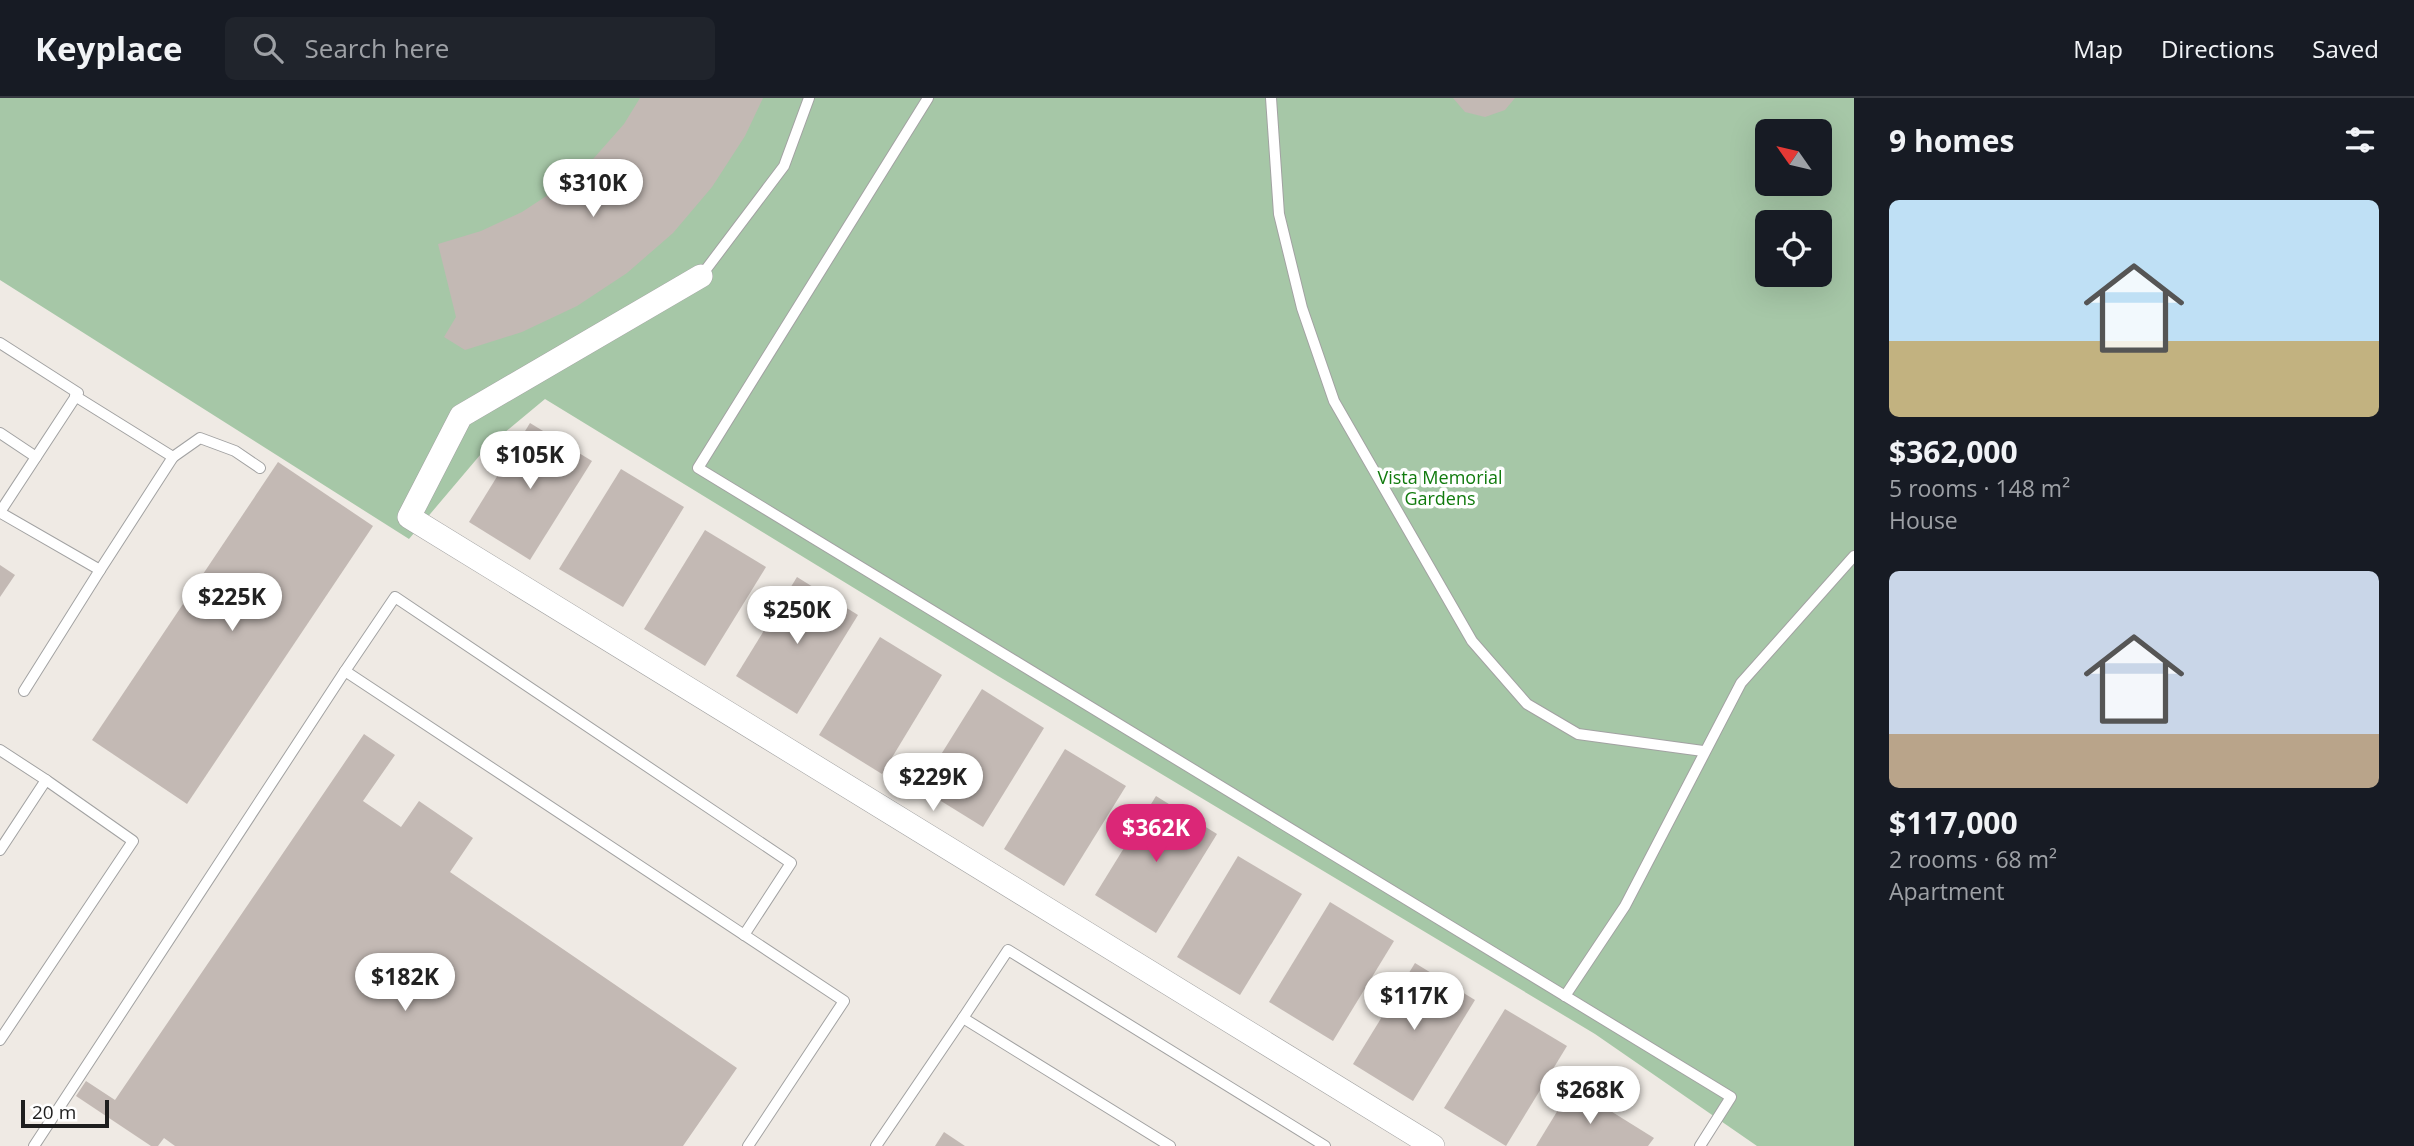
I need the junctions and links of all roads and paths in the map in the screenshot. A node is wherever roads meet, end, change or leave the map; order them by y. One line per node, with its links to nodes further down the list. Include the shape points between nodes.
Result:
1 (809, 98): 4 (lane, via 783,166)
2 (928, 98): 21 (lane, via 698,468)
3 (1271, 98): 17 (lane, via 1279,214 1302,308 1334,401 1472,641 1527,704 1578,734)
4 (701, 276): 29 (street, via 461,416 409,517)
5 (0, 343): 6 (lane, via 78,393)
6 (75, 396): 8 (lane); 9 (lane)
7 (0, 433): 8 (lane)
8 (36, 457): 11 (lane)
9 (173, 457): 10 (lane, via 200,439 235,451); 13 (lane)
10 (260, 468)
11 (1, 512): 13 (lane)
12 (1854, 556): 17 (lane, via 1741,683)
13 (100, 570): 15 (lane)
14 (345, 671): 20 (lane); 20 (lane, via 395,597 791,863); 24 (lane)
15 (24, 691)
16 (0, 750): 18 (lane)
17 (1703, 751): 21 (lane, via 1625,906)
18 (46, 780): 19 (lane); 23 (lane, via 133,841)
19 (0, 850)
20 (744, 935): 25 (lane, via 844,1001)
21 (1566, 996): 30 (lane, via 1731,1097)
22 (963, 1018): 26 (lane); 27 (lane); 28 (lane, via 1007,950)
23 (0, 1040)
24 (34, 1146)
25 (748, 1146)
26 (876, 1146)
27 (1170, 1146)
28 (1325, 1146)
29 (1433, 1146)
30 (1700, 1146)

